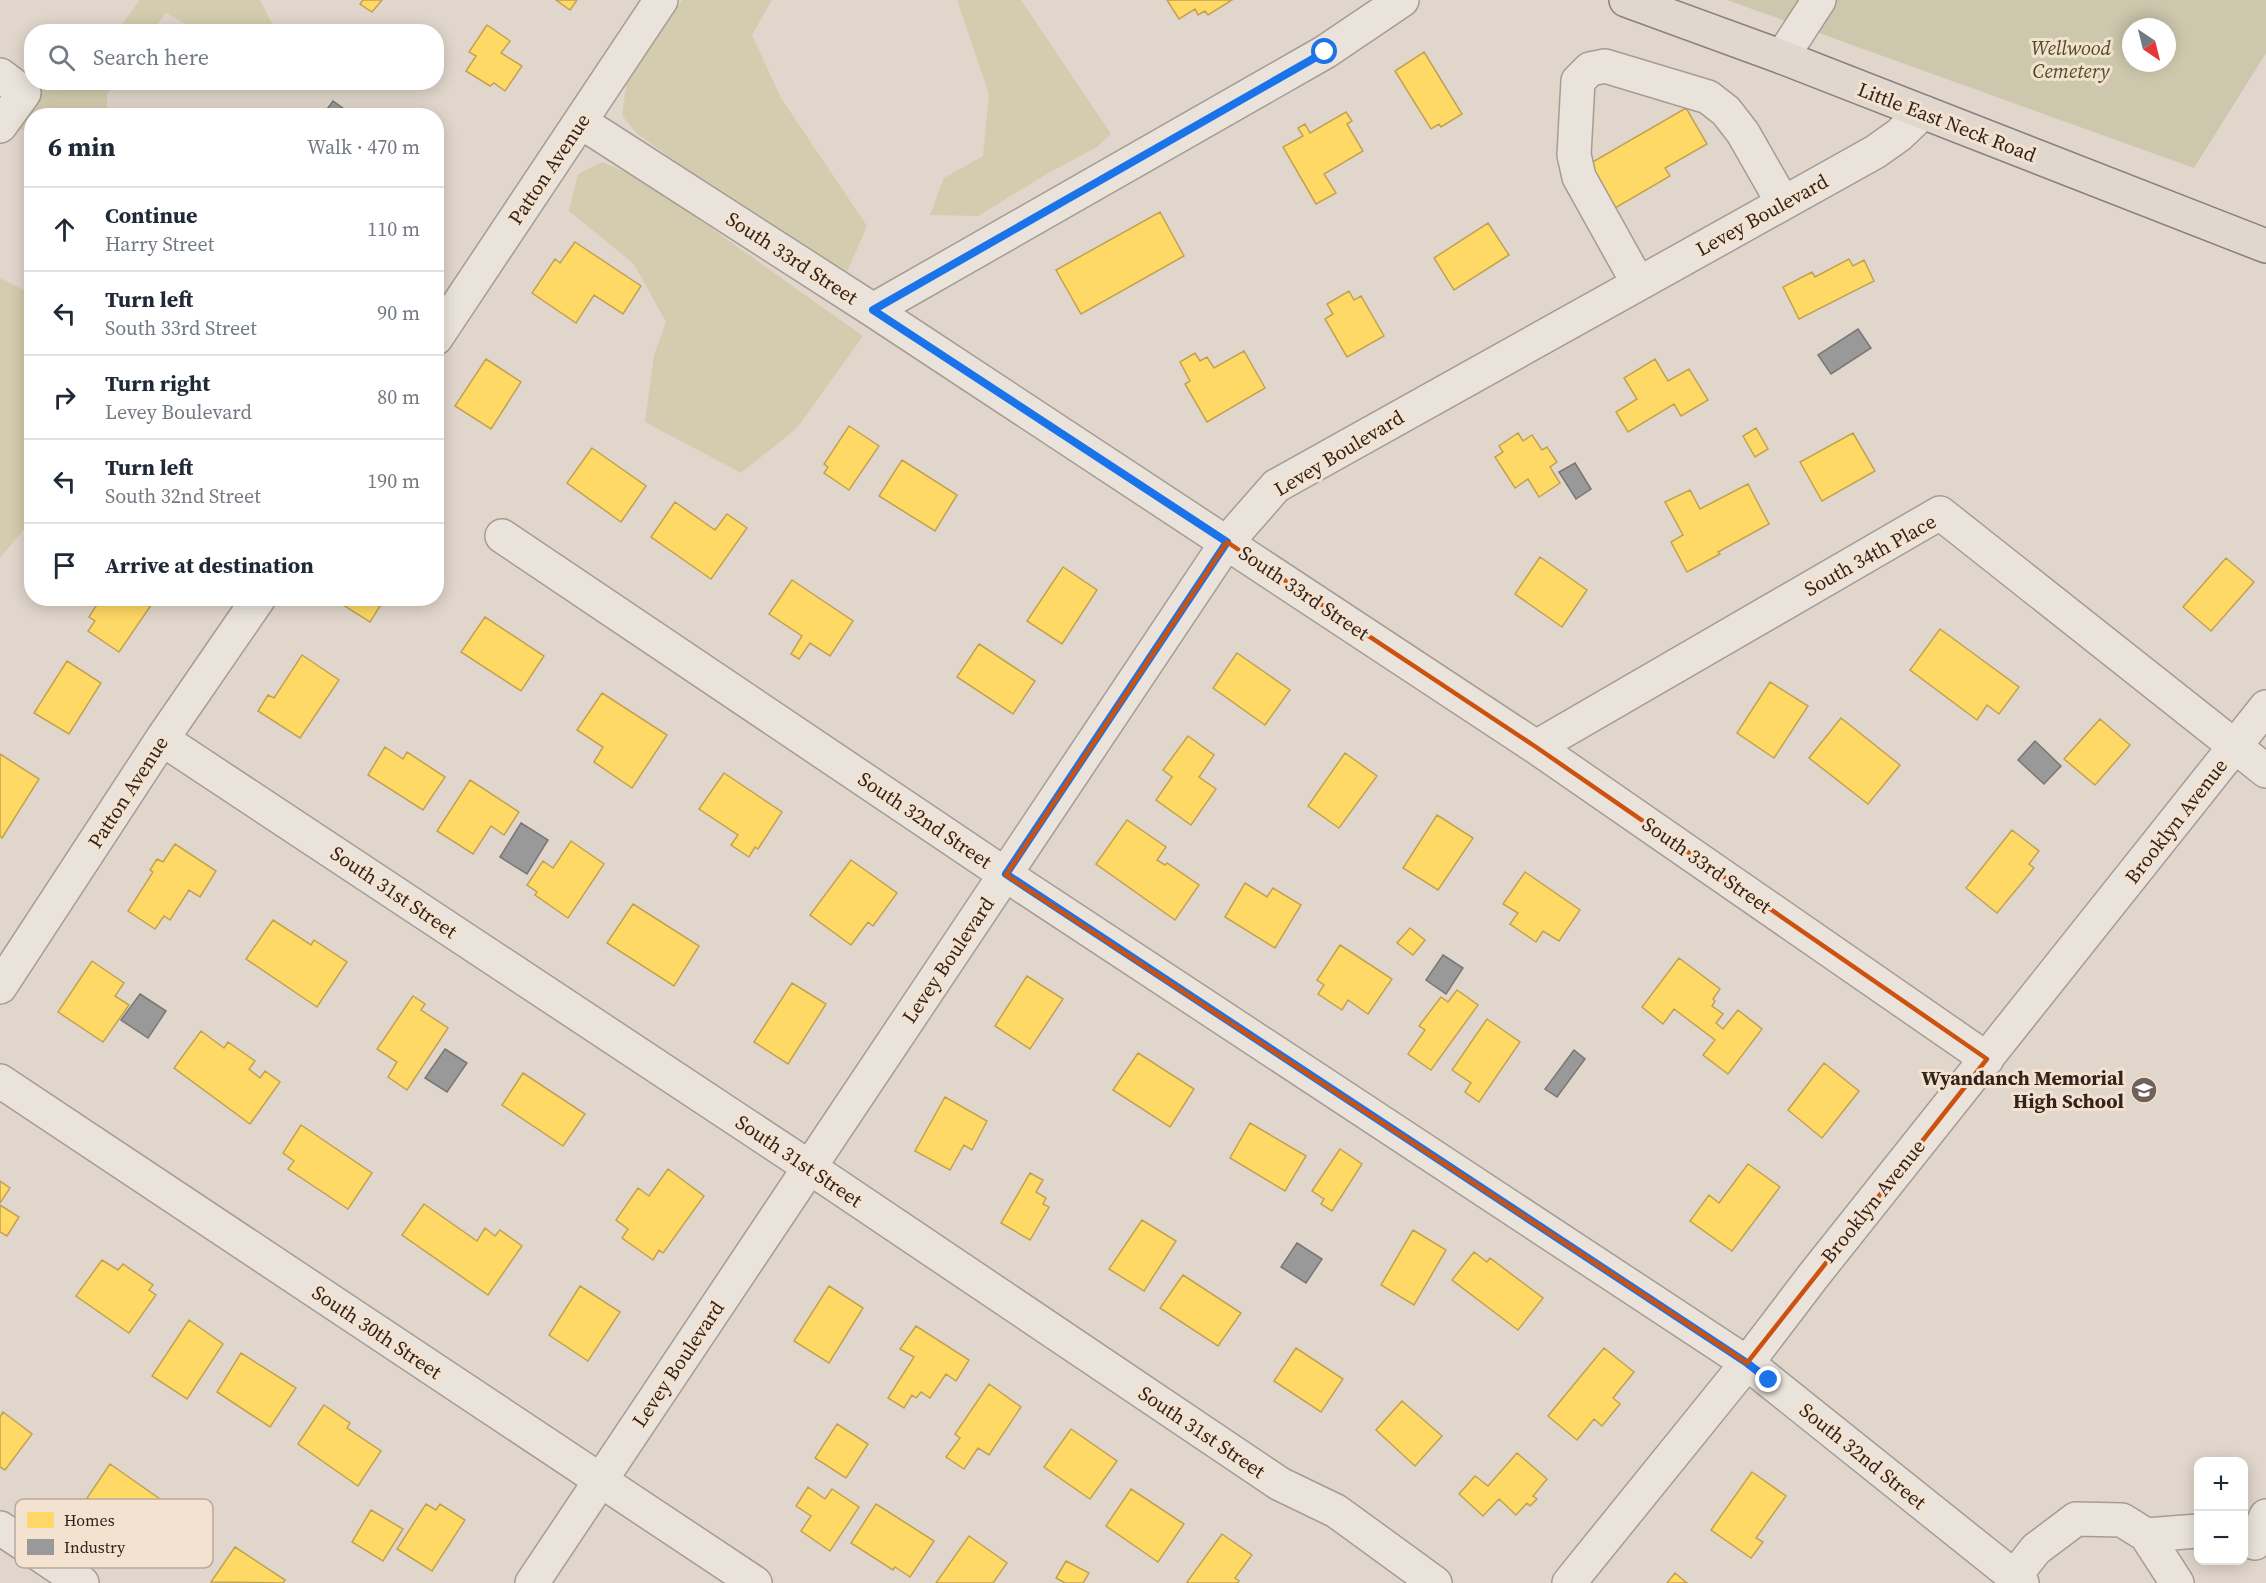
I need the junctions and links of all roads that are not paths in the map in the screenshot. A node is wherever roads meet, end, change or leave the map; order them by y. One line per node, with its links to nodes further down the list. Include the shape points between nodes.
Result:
1 (661, 0): 8 (street, Patton Avenue)
2 (1402, 0): 13 (street, via 1325,52)
3 (1626, 0): 5 (main road, Little East Neck Road)
4 (1819, 0): 5 (street)
5 (1782, 57): 7 (main road, Little East Neck Road)
6 (0, 75): 9 (street, via 24,93)
7 (1923, 112): 10 (street, Levey Boulevard, via 1875,152); 11 (main road, Little East Neck Road)
8 (581, 122): 13 (street, South 33rd Street); 14 (street, Patton Avenue)
9 (0, 126)
10 (1783, 203): 12 (street, Levey Boulevard); 12 (street, via 1743,133 1726,111 1708,97 1605,66 1590,69 1578,81 1574,155 1579,177)
11 (2266, 246)
12 (1638, 284): 16 (street, Levey Boulevard, via 1276,486)
13 (873, 310): 16 (street, South 33rd Street)
14 (444, 326)
15 (502, 536): 23 (street, South 32nd Street)
16 (1227, 542): 21 (street, South 33rd Street); 23 (street, Levey Boulevard)
17 (253, 606): 19 (street, Patton Avenue)
18 (2266, 706): 20 (street, Brooklyn Avenue)
19 (162, 739): 24 (street, Patton Avenue); 27 (street, South 31st Street)
20 (2235, 746): 21 (street, South 34th Place, via 1940,513); 22 (street); 25 (street, Brooklyn Avenue)
21 (1536, 747): 25 (street, South 33rd Street)
22 (2266, 771)
23 (1006, 874): 27 (street, Levey Boulevard); 28 (street, South 32nd Street)
24 (0, 987)
25 (1987, 1059): 28 (street, Brooklyn Avenue)
26 (0, 1081): 29 (street, South 30th Street)
27 (809, 1167): 29 (street, Levey Boulevard); 39 (street, South 31st Street, via 1280,1484 1336,1511)
28 (1747, 1363): 35 (street, South 32nd Street); 40 (street, Brooklyn Avenue)
29 (600, 1480): 37 (street, Levey Boulevard); 38 (street, South 30th Street)
30 (0, 1528): 33 (street)
31 (2194, 1531): 32 (street)
32 (2146, 1535): 35 (street, via 2122,1520 2076,1519 2036,1549); 41 (street)
33 (15, 1538)
34 (60, 1568): 36 (street)
35 (2018, 1580)
36 (82, 1583)
37 (532, 1583)
38 (755, 1583)
39 (1435, 1583)
40 (1569, 1583)
41 (2177, 1583)

